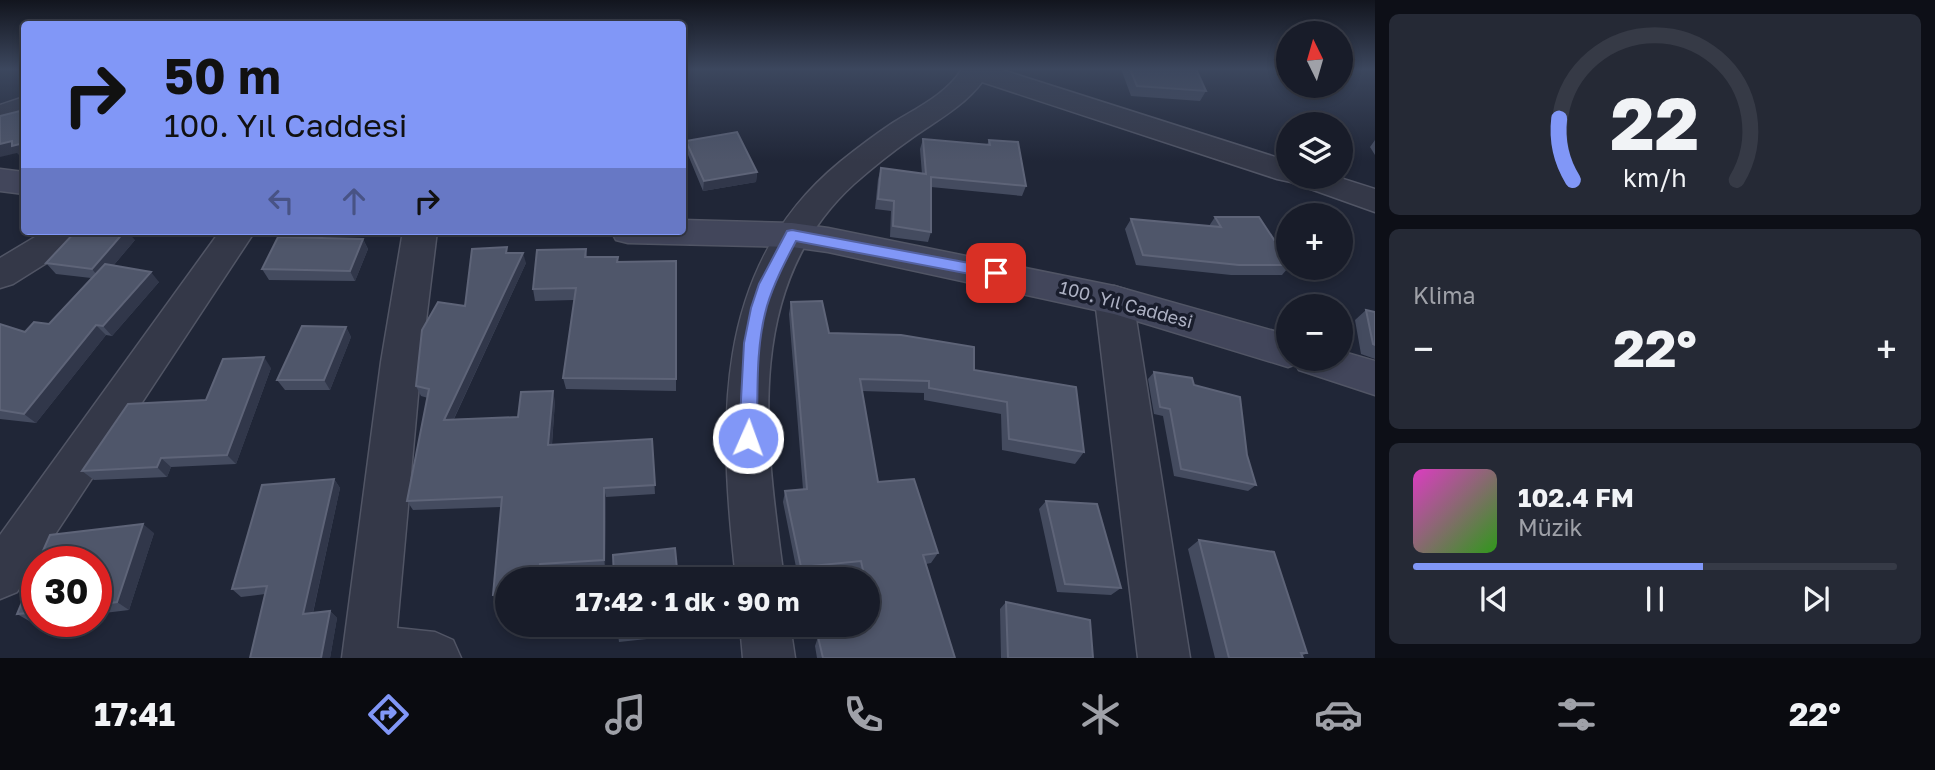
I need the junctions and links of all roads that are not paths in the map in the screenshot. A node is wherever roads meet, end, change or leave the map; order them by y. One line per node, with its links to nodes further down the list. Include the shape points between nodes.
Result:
1 (946, 100): 14 (street, via 827,191)
2 (1067, 100): 5 (street)
3 (21, 108): 4 (street)
4 (0, 115)
5 (1276, 168)
6 (0, 180): 7 (street)
7 (21, 183)
8 (1340, 189): 9 (street)
9 (1375, 201)
10 (686, 232): 14 (street, 100. Yıl Caddesi)
11 (65, 235): 15 (street)
12 (235, 235): 21 (street)
13 (420, 235): 23 (street)
14 (792, 235): 16 (street, 100. Yıl Caddesi); 20 (street, via 767,284 752,343 747,462)
15 (0, 275)
16 (1114, 300): 17 (street, 100. Yıl Caddesi); 26 (street)
17 (1276, 347)
18 (1352, 371): 19 (street)
19 (1375, 378)
20 (759, 567)
21 (0, 575)
22 (766, 637): 25 (street)
23 (368, 654): 24 (street)
24 (435, 658)
25 (769, 658)
26 (1164, 658)

